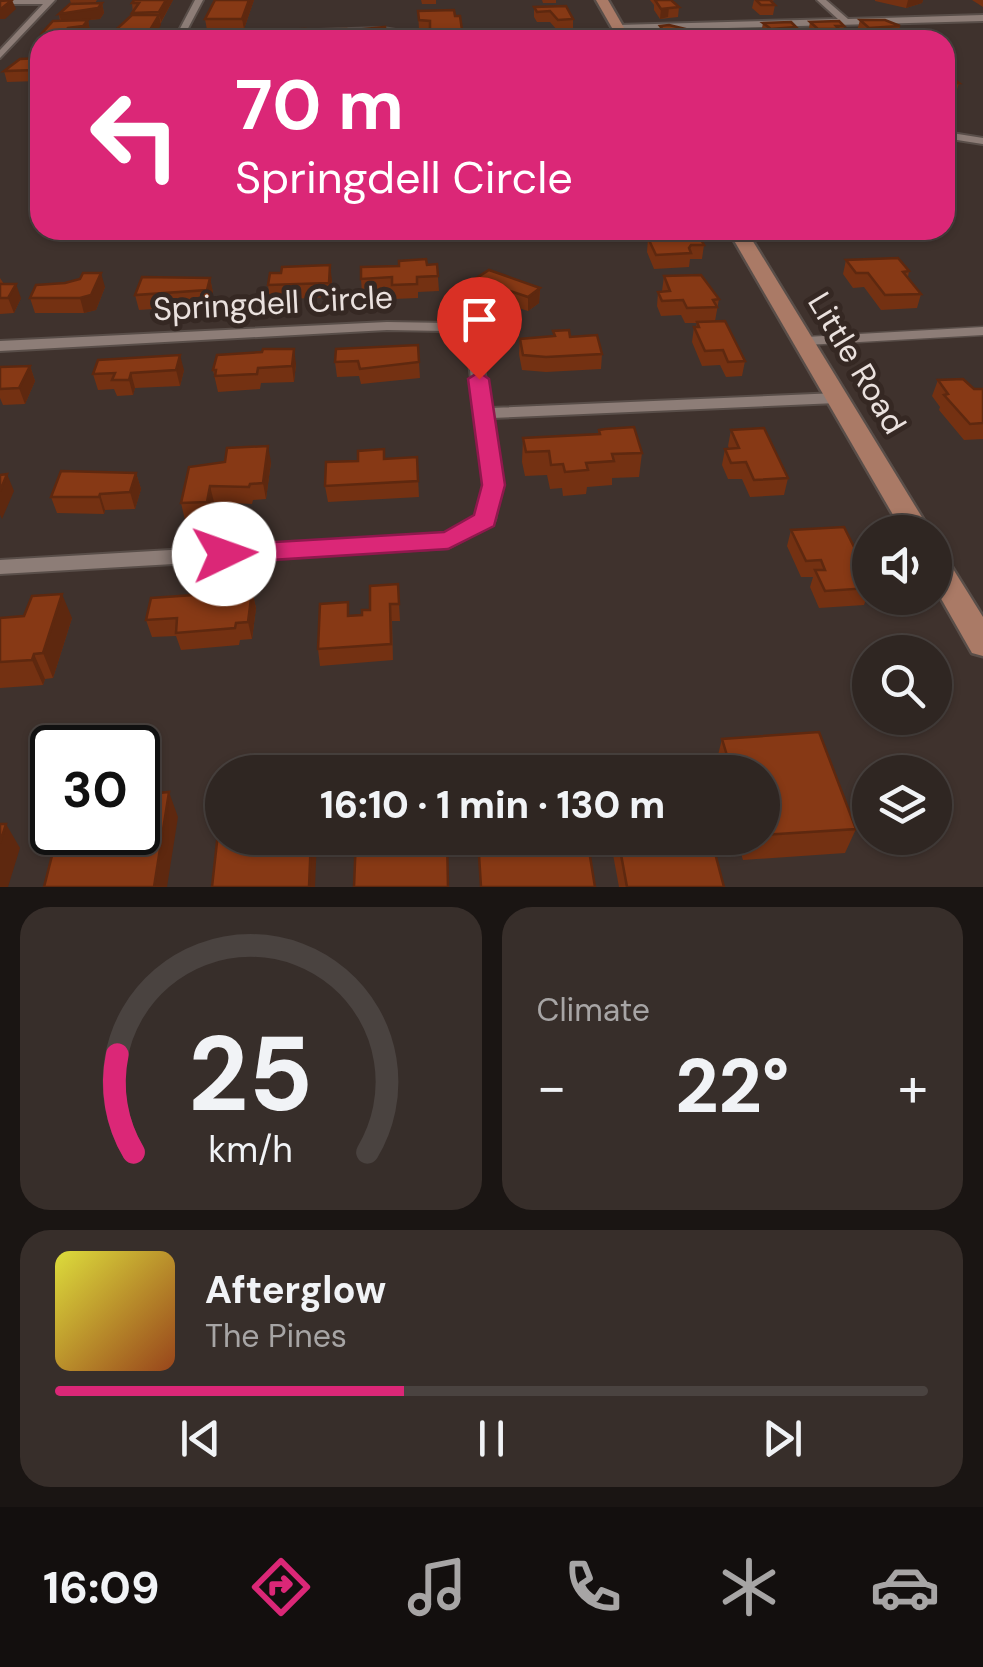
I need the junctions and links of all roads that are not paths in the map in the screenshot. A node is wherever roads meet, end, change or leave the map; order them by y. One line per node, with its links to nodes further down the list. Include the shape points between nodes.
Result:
1 (50, 0): 5 (street); 11 (street)
2 (199, 0): 8 (street)
3 (602, 0): 9 (street)
4 (820, 0): 7 (street)
5 (0, 2)
6 (983, 18): 7 (street)
7 (845, 21): 10 (street)
8 (183, 30)
9 (620, 30)
10 (691, 30)
11 (0, 55)
12 (955, 136): 13 (lane)
13 (983, 141)
14 (743, 240): 16 (street, Little Road)
15 (983, 331): 16 (lane)
16 (803, 341): 18 (street, Little Road)
17 (0, 346): 19 (street, Springdell Circle, via 448,327 474,344)
18 (837, 398): 19 (street); 20 (street, Little Road)
19 (483, 413): 21 (street, Springdell Circle, via 494,485 485,520 448,540)
20 (907, 515)
21 (0, 567)
22 (952, 592): 23 (street)
23 (983, 644)

